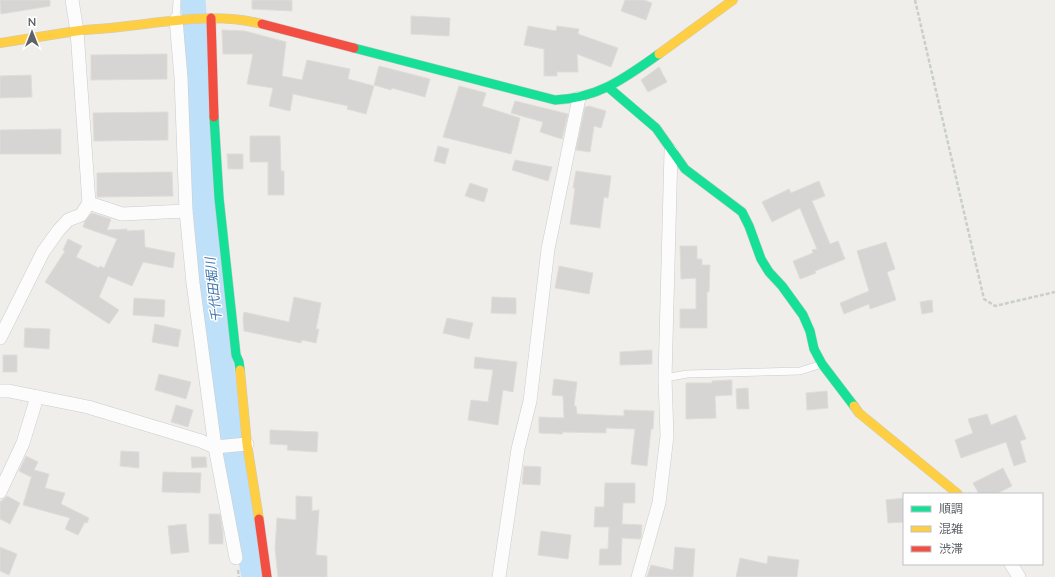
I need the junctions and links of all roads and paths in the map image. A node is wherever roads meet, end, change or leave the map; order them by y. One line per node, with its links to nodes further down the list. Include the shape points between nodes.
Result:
1 (72, 0): 7 (street)
2 (177, 0): 6 (lane)
3 (733, 0): 9 (street, via 624,79)
4 (915, 0): 14 (path, via 984,299 995,306)
5 (211, 18): 6 (street); 10 (street, via 247,20 555,100); 20 (street, via 219,198)
6 (176, 19): 7 (street); 13 (street)
7 (77, 31): 8 (street); 12 (street)
8 (0, 43)
9 (608, 87): 10 (street); 11 (street, via 656,128)
10 (579, 98): 27 (street, via 548,249 530,401 518,449)
11 (671, 151): 16 (street, via 685,170 742,212 761,259 803,315 814,349); 17 (street)
12 (89, 203): 13 (street, via 122,214); 15 (street, via 81,215 68,220 43,252)
13 (186, 211): 21 (street)
14 (1055, 292)
15 (0, 338)
16 (822, 364): 17 (lane, via 800,371 687,374); 23 (street, via 859,413)
17 (665, 378): 28 (street, via 667,436 659,503)
18 (0, 391): 19 (street)
19 (37, 397): 21 (street, via 88,406); 22 (street, via 23,443)
20 (247, 444): 21 (street); 26 (street)
21 (215, 448): 24 (street)
22 (0, 492)
23 (957, 493)
24 (236, 558)
25 (1011, 565): 29 (street)
26 (267, 577)
27 (498, 577)
28 (638, 577)
29 (1019, 577)

